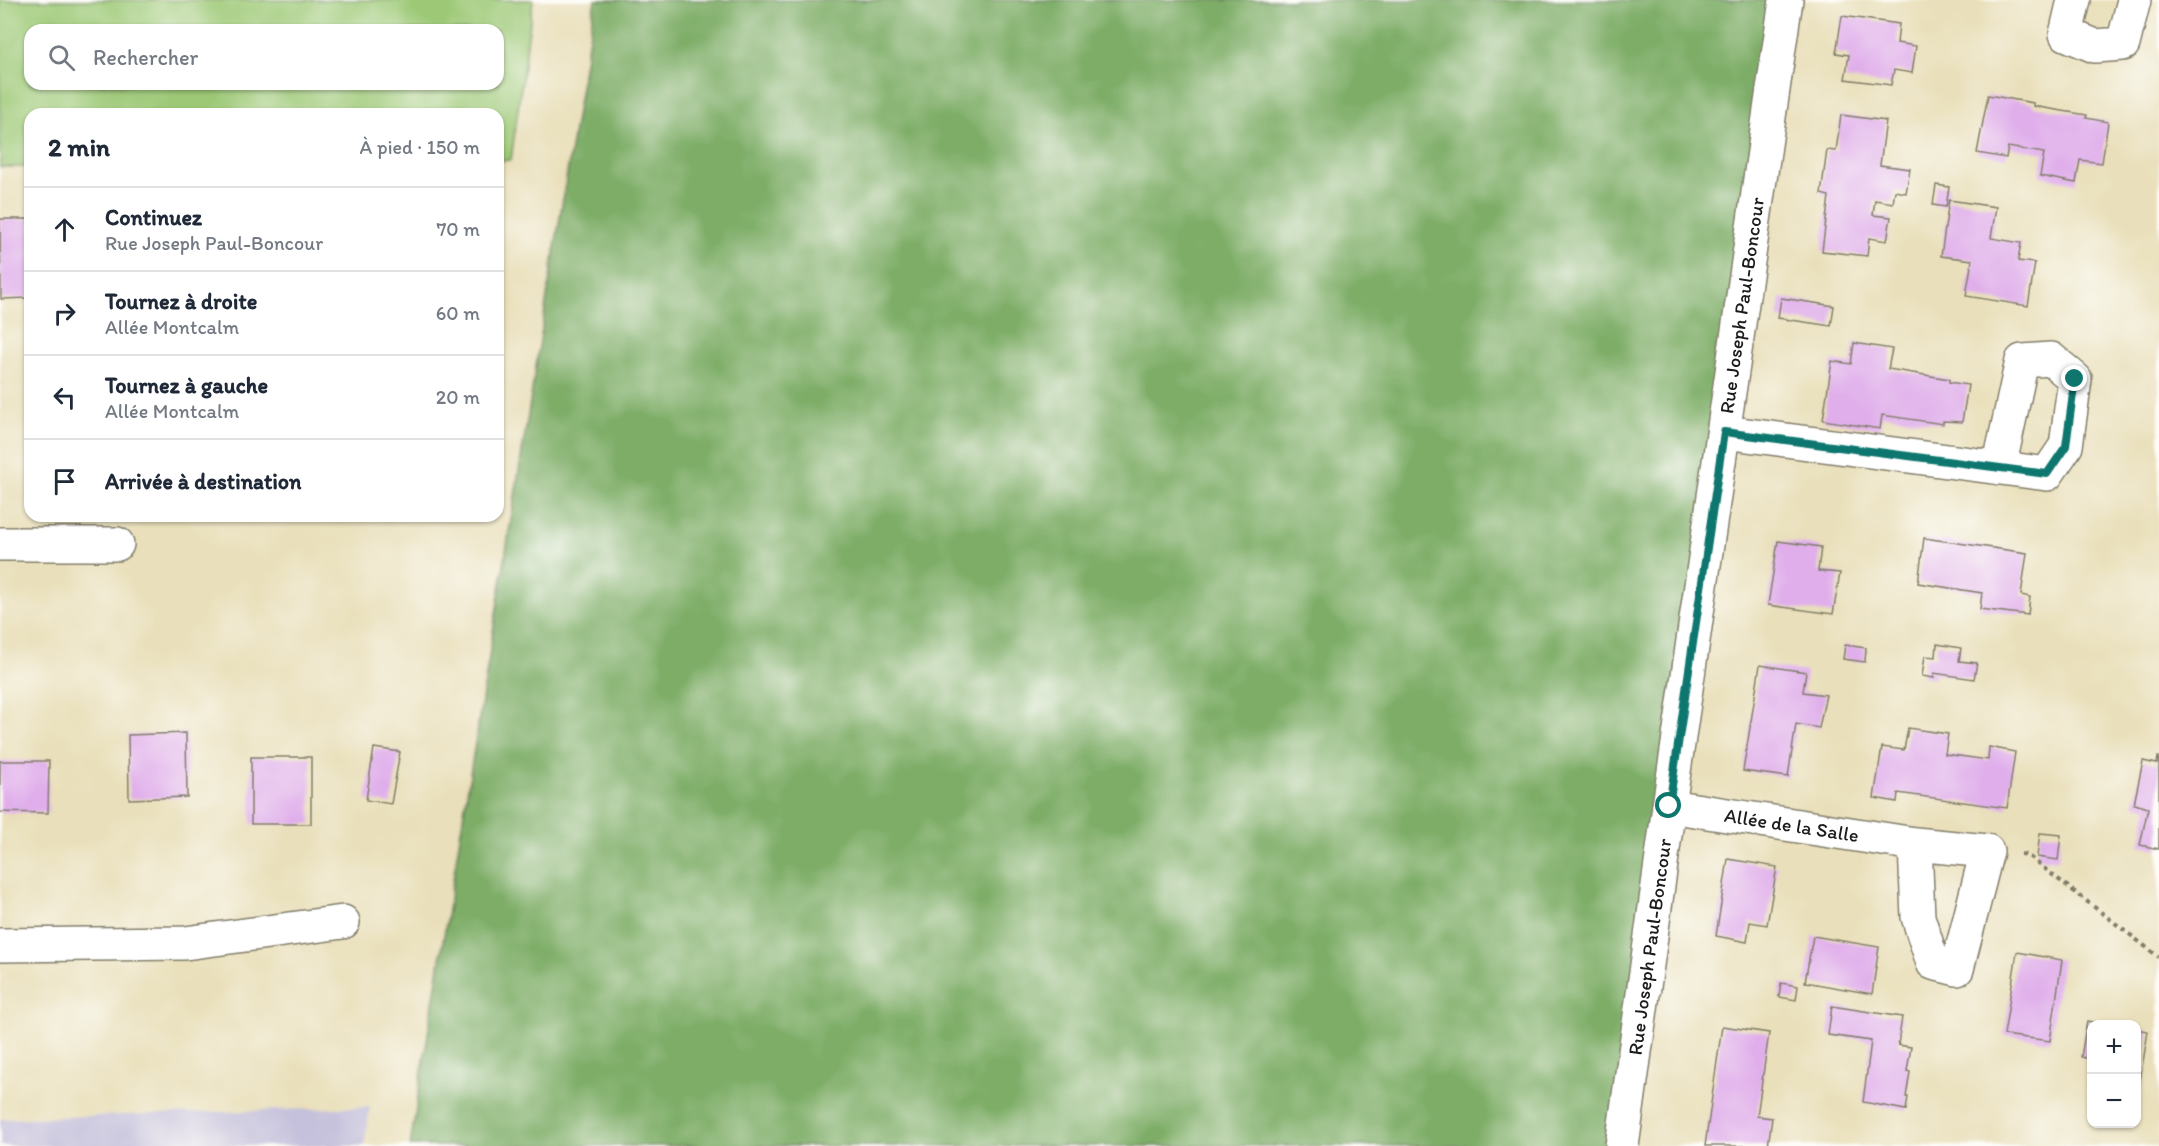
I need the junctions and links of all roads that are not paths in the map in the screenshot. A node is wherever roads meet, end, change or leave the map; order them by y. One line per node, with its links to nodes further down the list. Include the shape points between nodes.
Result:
1 (1786, 0): 4 (street, Rue Joseph Paul-Boncour)
2 (2074, 0): 3 (street, via 2066,34 2095,46 2123,44)
3 (2134, 0)
4 (1724, 432): 5 (street); 8 (street, Rue Joseph Paul-Boncour)
5 (1999, 468)
6 (0, 544): 7 (street)
7 (117, 544)
8 (1669, 806): 9 (street, Allée de la Salle); 12 (street, Rue Joseph Paul-Boncour)
9 (1915, 844): 9 (street, Allée de la Salle, via 1918,917 1934,963 1957,969 1987,851)
10 (343, 922): 11 (street, via 185,943)
11 (0, 945)
12 (1622, 1146)

